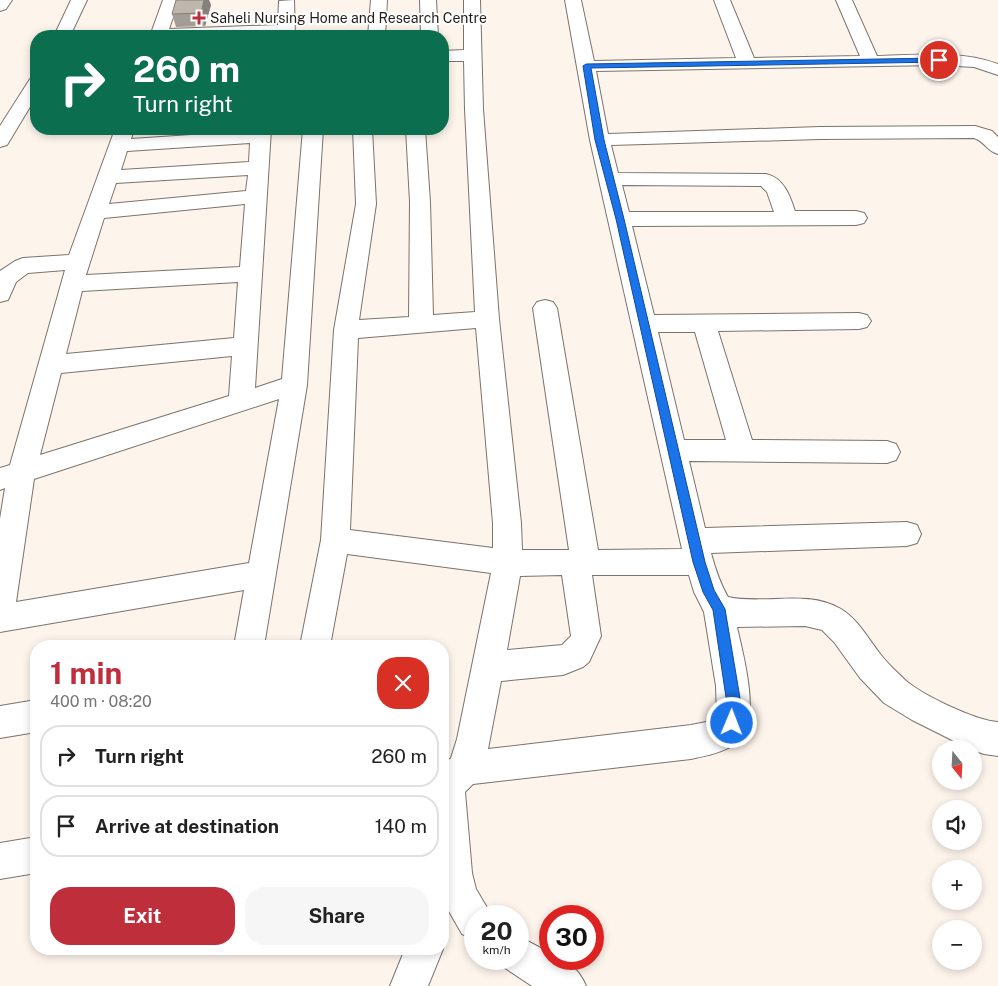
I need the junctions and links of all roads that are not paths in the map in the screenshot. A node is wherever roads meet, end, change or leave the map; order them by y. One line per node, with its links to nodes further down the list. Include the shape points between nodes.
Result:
1 (4, 0): 11 (street)
2 (79, 0): 12 (street)
3 (171, 0): 13 (street)
4 (379, 0): 15 (street)
5 (428, 0): 16 (street)
6 (472, 0): 17 (street)
7 (573, 0): 21 (street)
8 (722, 0): 20 (street)
9 (844, 0): 19 (street)
10 (287, 1): 14 (street)
11 (0, 6)
12 (65, 30)
13 (160, 30)
14 (286, 30)
15 (377, 30)
16 (430, 30)
17 (473, 55): 18 (street); 45 (street)
18 (449, 56)
19 (871, 61): 20 (street); 22 (street, via 964,61)
20 (747, 63): 21 (street)
21 (586, 66): 30 (street)
22 (998, 70)
23 (30, 92): 31 (street)
24 (177, 135): 29 (street)
25 (260, 135): 33 (street)
26 (314, 135): 53 (street)
27 (362, 135): 50 (street, via 366,204)
28 (415, 135): 49 (street, via 420,202)
29 (122, 137): 34 (street)
30 (600, 140): 32 (street, via 975,132 985,135); 35 (street)
31 (0, 142)
32 (998, 148)
33 (258, 168): 34 (street); 36 (street)
34 (108, 177): 37 (street)
35 (610, 179): 38 (street, via 766,180 777,190); 40 (street)
36 (255, 197): 37 (street); 42 (street)
37 (96, 212): 41 (street)
38 (787, 218): 39 (street); 40 (street)
39 (856, 218)
40 (620, 219): 48 (street)
41 (75, 273): 42 (street); 43 (street, via 23,266 6,278); 52 (street)
42 (249, 274): 51 (street)
43 (0, 294)
44 (545, 308): 64 (street)
45 (487, 319): 49 (street); 63 (street)
46 (859, 321): 47 (street)
47 (704, 323): 48 (street); 56 (street)
48 (644, 324): 55 (street)
49 (421, 325): 50 (street)
50 (346, 330): 60 (street)
51 (244, 346): 52 (street); 54 (street)
52 (50, 365): 58 (street)
53 (294, 385): 54 (street); 65 (street)
54 (241, 402): 58 (street)
55 (672, 450): 56 (street); 61 (street)
56 (742, 451): 57 (street)
57 (887, 452)
58 (11, 475): 62 (street)
59 (907, 534): 61 (street)
60 (335, 540): 63 (street); 70 (street)
61 (696, 551): 64 (street); 67 (street, via 709,592)
62 (4, 562): 66 (street)
63 (508, 563): 64 (street); 71 (street)
64 (581, 563): 71 (street, via 586,636 582,648 563,660)
65 (262, 574): 68 (street); 69 (street)
66 (0, 605)
67 (719, 609): 74 (street, via 743,614 805,612 831,619 895,692 984,738); 75 (street, via 734,704 732,723 720,735)
68 (0, 618)
69 (250, 640)
70 (316, 640)
71 (488, 666): 75 (street, via 474,739)
72 (30, 717): 73 (street)
73 (0, 722)
74 (998, 739)
75 (452, 779): 77 (street)
76 (30, 856): 78 (street)
77 (449, 860)
78 (0, 861)
79 (449, 888): 80 (street)
80 (465, 905)
81 (422, 955): 83 (street)
82 (529, 962): 84 (street)
83 (409, 986)
84 (567, 986)

